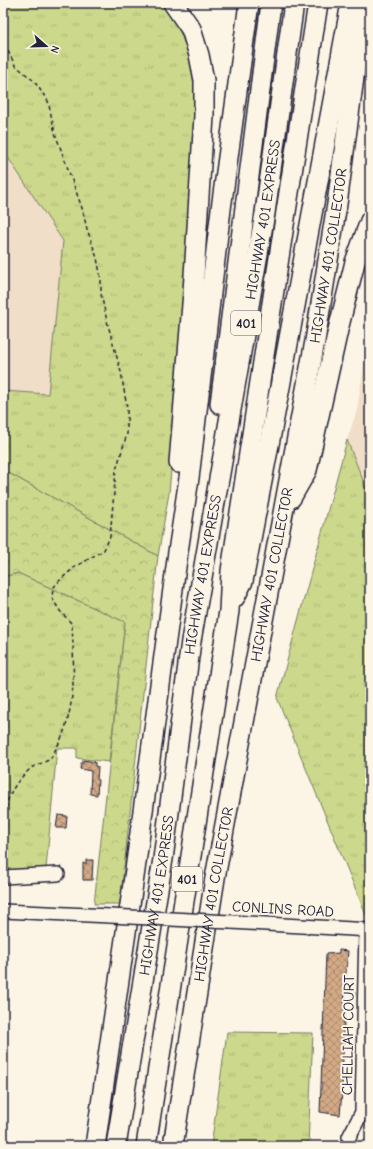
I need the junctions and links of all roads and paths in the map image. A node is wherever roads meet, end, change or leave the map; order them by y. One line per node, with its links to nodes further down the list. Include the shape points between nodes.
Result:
1 (173, 3): 11 (highway, via 190,29 204,80 193,292 178,467)
2 (249, 3): 11 (highway, 401)
3 (271, 3): 13 (highway)
4 (294, 3): 13 (highway, HIGHWAY 401 EXPRESS / 401, via 265,213)
5 (318, 3): 12 (highway, HIGHWAY 401 EXPRESS / 401, via 231,571)
6 (351, 3): 12 (highway, via 242,581)
7 (364, 3): 10 (highway, HIGHWAY 401 COLLECTOR / 401, via 336,211)
8 (3, 31): 14 (path, via 4,44 15,65 34,81 48,101 54,133 82,208 97,258 101,294 121,372 127,408 127,434 116,470 110,537 104,550 74,567 53,588 52,598 72,624 74,678 63,736 51,758 31,768 14,786 6,804)
9 (370, 221): 10 (highway, via 353,270 338,330 308,470)
10 (284, 509): 23 (highway, HIGHWAY 401 COLLECTOR / 401, via 216,878)
11 (178, 552): 20 (highway, 401)
12 (229, 611): 22 (highway, HIGHWAY 401 EXPRESS / 401)
13 (191, 642): 21 (highway, HIGHWAY 401 EXPRESS / 401, via 163,859)
14 (3, 847)
15 (58, 874): 16 (street)
16 (3, 877)
17 (3, 911): 18 (street, CONLINS ROAD, bridge)
18 (368, 930): 19 (street, CHELLIAH COURT, via 362,1112)
19 (349, 1137)
20 (95, 1146)
21 (116, 1146)
22 (146, 1146)
23 (173, 1146)

